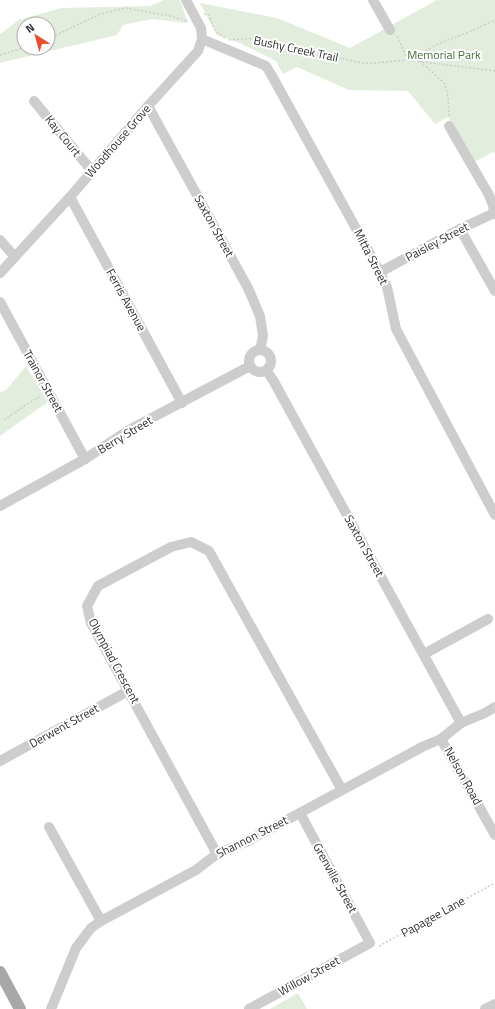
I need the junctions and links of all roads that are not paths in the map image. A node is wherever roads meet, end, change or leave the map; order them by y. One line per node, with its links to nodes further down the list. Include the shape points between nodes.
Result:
1 (186, 0): 4 (street, via 201,28)
2 (373, 0): 3 (street)
3 (390, 30)
4 (202, 38): 6 (street, Woodhouse Grove, via 198,51); 14 (street, Mitta Street, via 266,66)
5 (34, 101): 8 (street, Kay Court)
6 (148, 106): 8 (street, Woodhouse Grove); 18 (street, Saxton Street, via 248,288 260,316 263,336)
7 (449, 126): 10 (street, via 489,195)
8 (92, 171): 9 (street, Woodhouse Grove)
9 (70, 197): 13 (street, Woodhouse Grove); 21 (street, Ferris Avenue)
10 (494, 214): 11 (street, Paisley Street)
11 (460, 229): 14 (street, Paisley Street); 16 (street)
12 (0, 240): 13 (street)
13 (15, 256): 15 (street, Woodhouse Grove)
14 (380, 272): 24 (street, Mitta Street, via 387,287 396,328)
15 (0, 273)
16 (495, 291)
17 (0, 302): 22 (street, Trainor Street)
18 (260, 350): 19 (street, via 251,355); 20 (street, via 269,356 269,366)
19 (250, 366): 20 (street, via 257,372); 21 (street, Berry Street)
20 (266, 370): 26 (street, Saxton Street, via 274,380)
21 (182, 403): 22 (street, Berry Street, via 130,430)
22 (85, 459): 23 (street, Berry Street)
23 (0, 506)
24 (495, 515)
25 (488, 619): 26 (street)
26 (424, 654): 29 (street, Saxton Street)
27 (128, 691): 31 (street, Derwent Street); 32 (street, Olympiad Crescent, via 91,622 87,606 98,586 171,547 191,542 209,551); 36 (street, Olympiad Crescent)
28 (495, 707): 29 (street, Shannon Street)
29 (461, 723): 30 (street, Shannon Street)
30 (441, 738): 32 (street, Shannon Street); 35 (street, Nelson Road)
31 (0, 761)
32 (342, 790): 33 (street, Shannon Street)
33 (300, 813): 36 (street, Shannon Street); 38 (street, Grenville Street)
34 (49, 827): 37 (street)
35 (495, 835)
36 (218, 854): 37 (street, Shannon Street, via 196,870)
37 (102, 922): 42 (street, Shannon Street, via 92,928 76,948)
38 (370, 942): 43 (street, Willow Street)
39 (0, 972): 41 (main road)
40 (495, 1004): 44 (street)
41 (20, 1009)
42 (51, 1009)
43 (249, 1009)
44 (485, 1009)

